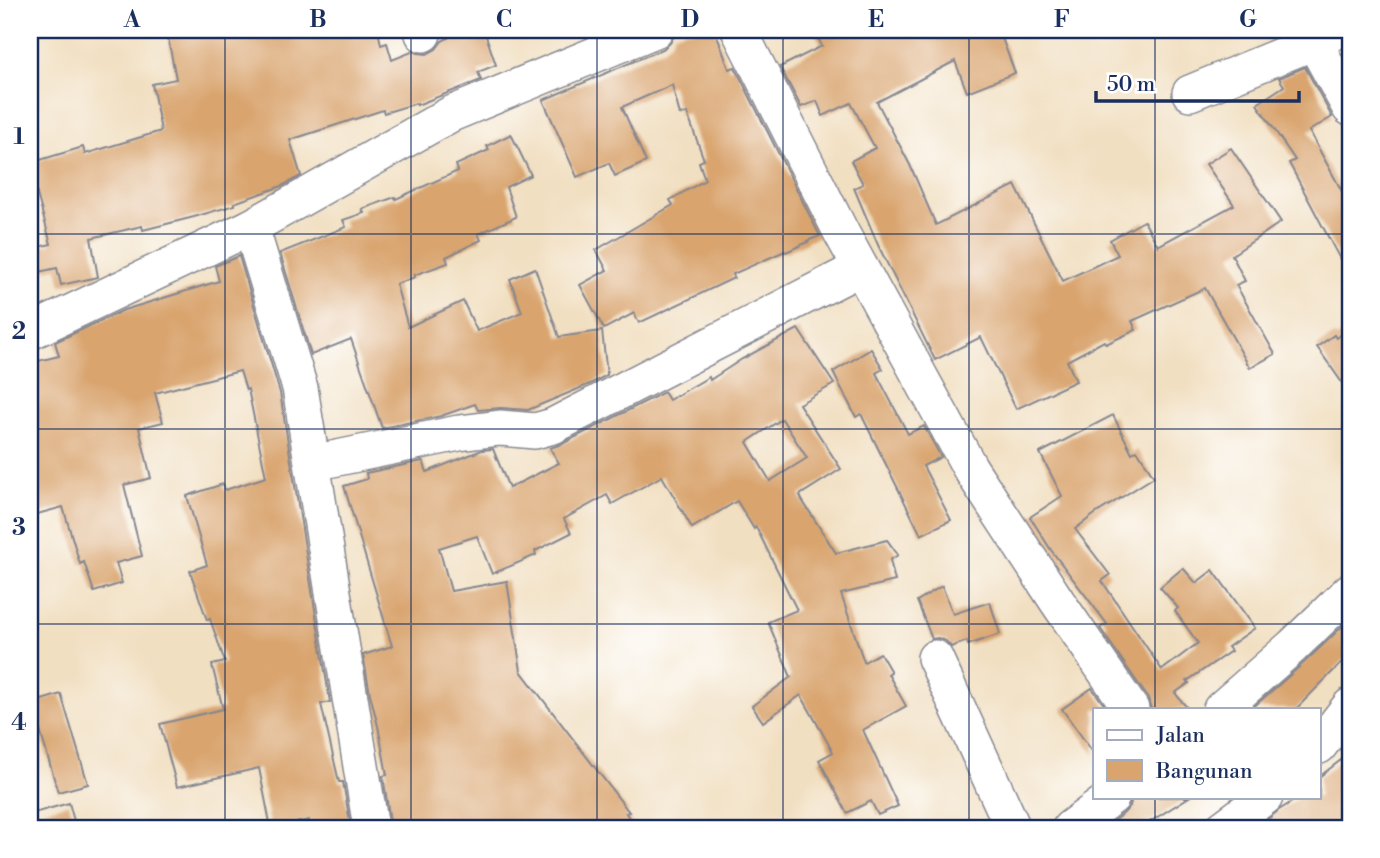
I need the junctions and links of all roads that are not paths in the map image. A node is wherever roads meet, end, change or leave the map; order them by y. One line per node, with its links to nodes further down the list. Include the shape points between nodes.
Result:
1 (655, 30): 6 (street, via 451,114)
2 (739, 30): 7 (street)
3 (1326, 36): 4 (street); 5 (street)
4 (1190, 93)
5 (1350, 108)
6 (251, 227): 8 (street); 9 (street, via 300,388)
7 (860, 268): 9 (street, via 553,426 534,431 500,428 459,433); 13 (street, via 970,468)
8 (30, 332)
9 (313, 463): 18 (street)
10 (1350, 591): 14 (street)
11 (935, 658): 19 (street)
12 (1350, 706): 15 (street)
13 (1130, 708)
14 (1221, 708)
15 (1320, 745)
16 (1111, 798): 20 (street)
17 (1264, 798): 21 (street)
18 (371, 828)
19 (1013, 828)
20 (1070, 828)
21 (1225, 828)

